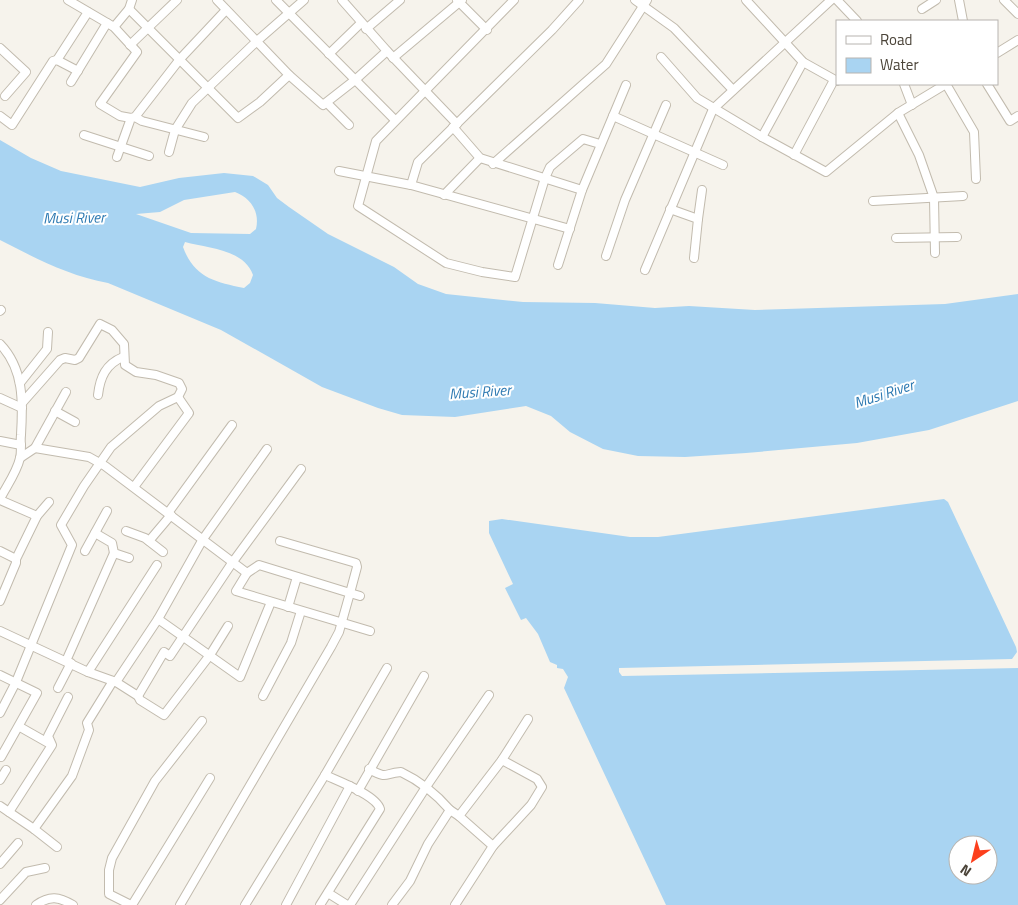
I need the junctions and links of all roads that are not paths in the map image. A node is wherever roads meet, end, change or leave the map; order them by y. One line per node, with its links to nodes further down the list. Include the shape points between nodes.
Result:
1 (68, 0): 23 (street)
2 (132, 0): 20 (street)
3 (177, 0): 30 (street)
4 (217, 0): 22 (street)
5 (276, 0): 24 (street)
6 (304, 0): 24 (street)
7 (342, 0): 29 (street)
8 (400, 0): 29 (street)
9 (514, 0): 31 (street)
10 (578, 0): 70 (street, via 552,30)
11 (635, 0): 19 (street)
12 (746, 0): 34 (street)
13 (831, 0): 34 (street)
14 (838, 0): 26 (street)
15 (936, 0): 21 (street)
16 (959, 0): 27 (street)
17 (1004, 0): 25 (street)
18 (459, 1): 31 (street); 41 (street)
19 (645, 3): 56 (street, via 674,28); 84 (street, via 606,64)
20 (129, 9): 28 (street); 30 (street)
21 (922, 9)
22 (226, 10): 33 (street); 42 (street)
23 (88, 12): 28 (street); 43 (street)
24 (289, 13): 33 (street); 39 (street)
25 (1018, 14)
26 (856, 20)
27 (963, 20)
28 (111, 25): 35 (street); 45 (street)
29 (363, 26): 37 (street); 39 (street)
30 (148, 27): 35 (street); 42 (street)
31 (487, 30): 57 (street)
32 (1018, 40): 38 (street)
33 (257, 41): 46 (street); 55 (street)
34 (785, 42): 44 (street); 56 (street)
35 (130, 45): 67 (street, via 136,52 100,104 120,116)
36 (0, 48): 58 (street, via 26,72)
37 (387, 52): 41 (street); 47 (street)
38 (998, 52)
39 (329, 54): 47 (street)
40 (661, 57): 62 (street, via 697,98)
41 (393, 58): 57 (street)
42 (180, 59): 55 (street); 67 (street)
43 (57, 60): 45 (street); 64 (street, via 53,61 12,125)
44 (803, 62): 48 (street); 75 (street)
45 (78, 71): 49 (street)
46 (289, 75): 55 (street, via 241,118 235,116); 59 (street, via 321,103)
47 (355, 80): 59 (street); 68 (street)
48 (836, 80): 80 (street)
49 (71, 82)
50 (904, 85): 60 (street)
51 (944, 85): 60 (street)
52 (947, 85): 89 (street, via 974,132)
53 (988, 85): 66 (street, via 1010,121)
54 (626, 86): 65 (street)
55 (208, 88): 71 (street, via 192,103)
56 (733, 90): 62 (street)
57 (424, 91): 68 (street); 70 (street)
58 (5, 96)
59 (328, 103): 69 (street)
60 (912, 104): 63 (street)
61 (666, 105): 72 (street)
62 (713, 109): 75 (street); 79 (street)
63 (898, 113): 80 (street, via 826,172); 95 (street, via 919,155)
64 (0, 116)
65 (612, 116): 72 (street); 76 (street)
66 (1018, 116)
67 (133, 117): 71 (street); 77 (street)
68 (395, 120): 87 (street, via 376,142)
69 (349, 125)
70 (455, 125): 83 (street); 90 (street, via 418,162)
71 (175, 130): 74 (street); 78 (street)
72 (652, 134): 79 (street); 105 (street)
73 (84, 135): 77 (street)
74 (204, 137)
75 (762, 138): 80 (street)
76 (600, 144): 88 (street, via 583,139 550,167); 91 (street)
77 (120, 147): 81 (street); 82 (street)
78 (169, 152)
79 (694, 152): 85 (street); 97 (street)
80 (794, 155)
81 (148, 156)
82 (116, 157)
83 (480, 158): 84 (street); 93 (street)
84 (493, 164): 88 (street)
85 (722, 165)
86 (339, 170): 87 (street)
87 (368, 175): 90 (street); 98 (street, via 358,206 446,263 515,276)
88 (545, 178): 91 (street); 98 (street)
89 (976, 179)
90 (411, 185): 93 (street)
91 (582, 190): 100 (street)
92 (702, 190): 99 (street)
93 (444, 194): 98 (street)
94 (963, 196): 95 (street)
95 (934, 198): 96 (street); 103 (street)
96 (873, 201)
97 (670, 209): 99 (street); 108 (street)
98 (532, 218): 100 (street)
99 (698, 220): 106 (street)
100 (570, 229): 107 (street)
101 (956, 237): 103 (street)
102 (896, 238): 103 (street)
103 (934, 238): 104 (street)
104 (935, 253)
105 (606, 256)
106 (694, 258)
107 (558, 265)
108 (645, 270)
109 (48, 332): 112 (street, via 47,349)
110 (0, 344): 112 (street, via 8,352)
111 (123, 357): 114 (street, via 104,371); 115 (street, via 125,365 136,372 156,375 178,384 182,389); 117 (street, via 124,344 107,326 97,325 79,358 60,360)
112 (20, 383): 117 (street)
113 (66, 392): 118 (street)
114 (98, 395)
115 (178, 397): 126 (street, via 159,406 116,442); 128 (street, via 189,413)
116 (0, 398): 117 (street)
117 (22, 405): 122 (street)
118 (55, 411): 119 (street); 123 (street)
119 (75, 422)
120 (232, 425): 132 (street)
121 (0, 441): 122 (street)
122 (20, 446): 125 (street)
123 (35, 448): 125 (street); 126 (street)
124 (267, 449): 136 (street)
125 (20, 458): 129 (street)
126 (100, 463): 128 (street); 161 (street, via 61,525 72,545)
127 (301, 469): 145 (street)
128 (134, 487): 132 (street)
129 (0, 500): 133 (street)
130 (49, 502): 133 (street)
131 (107, 511): 135 (street)
132 (170, 514): 136 (street); 137 (street)
133 (37, 516): 144 (street)
134 (126, 531): 137 (street)
135 (95, 533): 140 (street); 142 (street, via 112,543)
136 (203, 539): 145 (street); 155 (street)
137 (149, 541): 141 (street)
138 (280, 541): 149 (street, via 356,563)
139 (0, 550): 144 (street)
140 (85, 551)
141 (162, 552)
142 (114, 553): 143 (street); 163 (street)
143 (129, 558)
144 (16, 559): 151 (street)
145 (232, 563): 147 (street); 160 (street)
146 (157, 565): 165 (street)
147 (247, 573): 148 (street, via 259,566); 152 (street, via 236,590)
148 (297, 576): 149 (street); 153 (street)
149 (350, 593): 150 (street); 156 (street)
150 (360, 596)
151 (0, 601)
152 (271, 602): 153 (street); 162 (street, via 240,677)
153 (288, 607): 154 (street)
154 (301, 610): 156 (street); 173 (street, via 291,643)
155 (158, 619): 160 (street); 169 (street)
156 (342, 623): 159 (street); 205 (street)
157 (228, 626): 162 (street)
158 (0, 631): 161 (street)
159 (370, 631)
160 (184, 636): 162 (street); 172 (street, via 170,656 164,652)
161 (31, 645): 163 (street); 168 (street)
162 (210, 655): 172 (street, via 164,715)
163 (69, 662): 165 (street); 170 (street)
164 (387, 668): 184 (street)
165 (88, 672): 169 (street)
166 (0, 675): 168 (street)
167 (424, 676): 182 (street)
168 (16, 682): 175 (street); 178 (street, via 37,693)
169 (115, 682): 172 (street); 194 (street, via 87,723 89,730 72,776)
170 (58, 688)
171 (489, 695): 188 (street)
172 (138, 696)
173 (263, 696)
174 (68, 697): 179 (street, via 48,736)
175 (0, 713)
176 (528, 719): 181 (street)
177 (202, 721): 204 (street, via 154,781 112,858 110,894)
178 (20, 727): 179 (street); 180 (street)
179 (52, 745): 192 (street)
180 (1, 757)
181 (502, 760): 193 (street); 196 (street, via 537,780 542,787 531,805)
182 (369, 769): 188 (street, via 381,776 401,772); 189 (street)
183 (6, 770): 186 (street)
184 (325, 775): 187 (street); 206 (street)
185 (210, 778): 204 (street)
186 (0, 780)
187 (350, 786): 189 (street); 207 (street)
188 (426, 787): 191 (street); 209 (street)
189 (358, 791): 200 (street, via 378,804 380,809)
190 (0, 806): 192 (street)
191 (450, 810): 193 (street); 210 (street, via 410,881)
192 (10, 812): 194 (street)
193 (459, 816): 196 (street)
194 (34, 829): 197 (street)
195 (18, 843): 198 (street)
196 (493, 846): 211 (street)
197 (57, 847)
198 (0, 864)
199 (45, 868): 201 (street, via 26,872)
200 (328, 893): 208 (street); 209 (street)
201 (0, 900)
202 (36, 905): 203 (street, via 50,897)
203 (73, 905)
204 (132, 905)
205 (180, 905)
206 (246, 905)
207 (286, 905)
208 (320, 905)
209 (349, 905)
210 (392, 905)
211 (455, 905)

